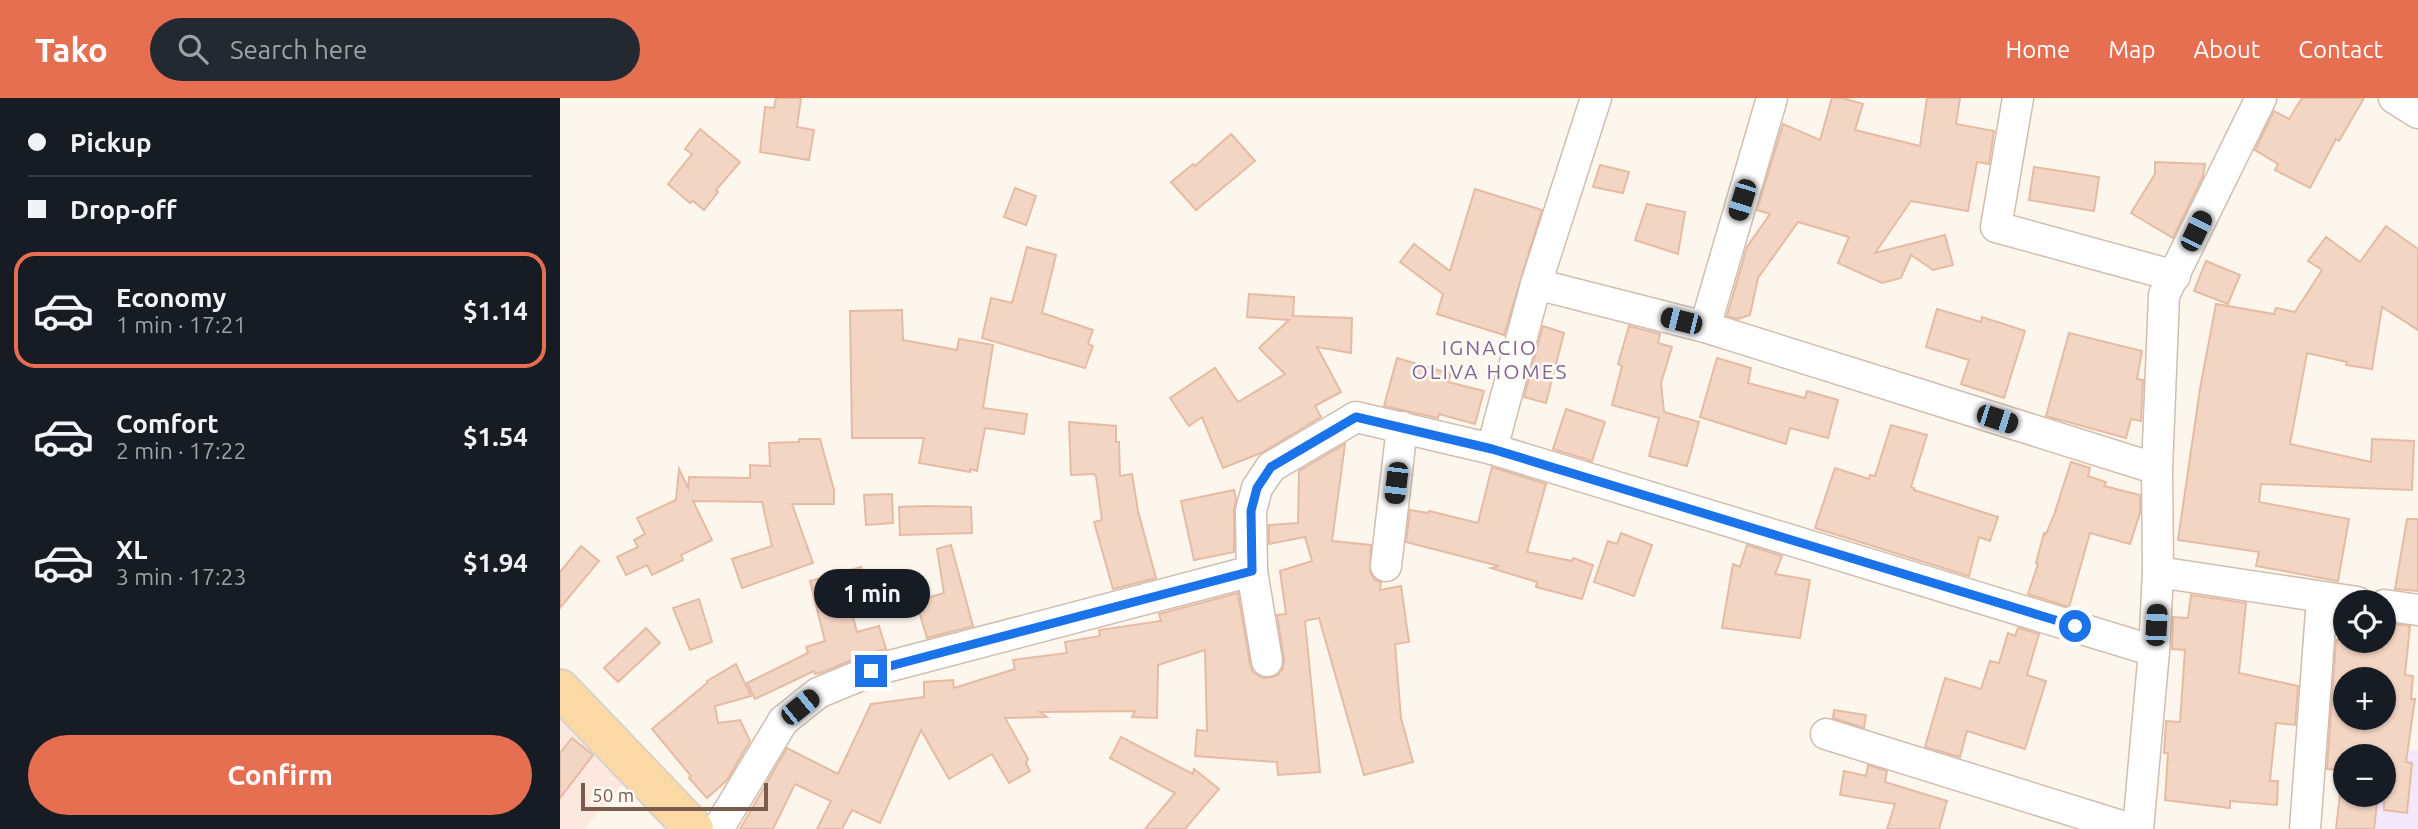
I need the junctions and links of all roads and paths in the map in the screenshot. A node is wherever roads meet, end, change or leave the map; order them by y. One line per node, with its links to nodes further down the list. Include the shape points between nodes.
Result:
1 (1596, 98): 8 (street)
2 (1772, 98): 9 (street)
3 (2018, 98): 7 (street, via 1996,227)
4 (2261, 98): 7 (street)
5 (2394, 98): 6 (street)
6 (2418, 113)
7 (2175, 276): 12 (street, via 2164,295)
8 (1536, 284): 9 (street); 11 (street)
9 (1705, 327): 12 (street)
10 (1402, 428): 11 (street); 13 (street); 14 (street, via 1356,417 1271,467 1257,488 1251,511)
11 (1492, 449): 20 (street)
12 (2157, 469): 15 (street)
13 (1386, 566)
14 (1252, 571): 21 (street); 25 (street, via 871,671 818,693 783,721)
15 (2158, 572): 16 (street); 20 (street)
16 (2322, 598): 17 (street); 28 (street)
17 (2333, 599)
18 (2396, 607): 19 (street)
19 (2418, 610)
20 (2154, 651): 27 (street)
21 (1267, 661)
22 (560, 689): 24 (main road)
23 (1826, 734): 26 (street)
24 (694, 829)
25 (718, 829)
26 (2131, 829)
27 (2138, 829)
28 (2305, 829)

